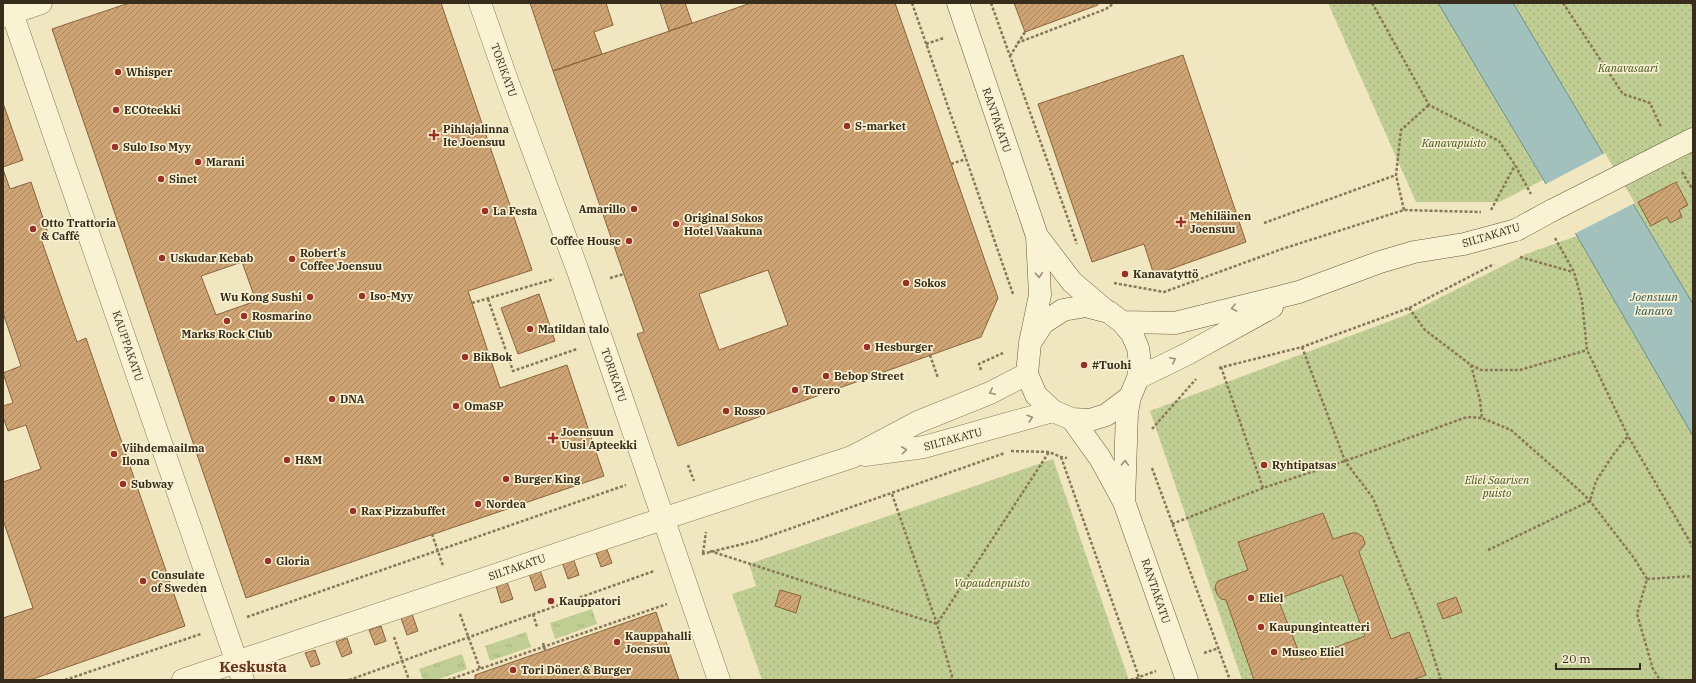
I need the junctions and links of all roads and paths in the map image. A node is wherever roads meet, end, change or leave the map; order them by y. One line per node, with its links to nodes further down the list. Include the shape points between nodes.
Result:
1 (480, 3): 73 (street, TORIKATU, via 578,271)
2 (912, 3): 17 (path)
3 (958, 3): 29 (street, RANTAKATU)
4 (991, 3): 13 (path)
5 (1114, 3): 12 (path, via 1106,9)
6 (1372, 3): 14 (path)
7 (1563, 3): 15 (path, via 1623,94 1650,103)
8 (1692, 3): 9 (path)
9 (1693, 7)
10 (21, 9): 85 (street, KAUPPAKATU)
11 (1025, 32): 12 (path)
12 (1017, 43): 13 (path)
13 (1010, 56): 30 (path)
14 (1429, 105): 19 (path, via 1499,141); 21 (path, via 1402,130)
15 (1663, 132)
16 (1693, 139): 38 (street, SILTAKATU, bridge, via 1516,230 1464,244 1414,252)
17 (966, 159): 18 (path); 39 (path)
18 (951, 164)
19 (1515, 165): 23 (path); 25 (path, via 1490,212)
20 (1680, 168): 22 (path)
21 (1396, 175): 24 (path); 27 (path)
22 (1693, 190)
23 (1534, 198)
24 (1404, 210): 26 (path); 37 (path, via 1282,248 1164,292)
25 (1498, 211)
26 (1482, 212)
27 (1264, 223)
28 (1552, 232): 33 (path)
29 (1037, 236): 43 (street, RANTAKATU, via 1072,282); 44 (street, RANTAKATU, one-way to 44, via 1040,295)
30 (1079, 250)
31 (1512, 255): 33 (path)
32 (1498, 262): 42 (path)
33 (1574, 272): 48 (path, via 1582,301)
34 (624, 274): 36 (path)
35 (557, 278): 40 (path)
36 (610, 278)
37 (1113, 283)
38 (1299, 292): 43 (street, SILTAKATU, one-way to 43, via 1176,323); 57 (street, SILTAKATU, one-way to 38, via 1187,354)
39 (1013, 296)
40 (488, 298): 41 (path); 47 (path, via 513,371)
41 (472, 303)
42 (1409, 308): 46 (path); 51 (path, via 1425,330)
43 (1115, 317): 44 (street, via 1086,306 1062,310 1043,323); 57 (street, via 1132,334 1138,348 1140,362)
44 (1030, 343): 54 (street)
45 (1005, 347): 50 (path, via 1003,354)
46 (1302, 347): 52 (path); 66 (path)
47 (577, 349)
48 (1587, 350): 51 (path, via 1520,370 1481,370); 60 (path)
49 (930, 355): 56 (path)
50 (979, 364)
51 (1471, 365): 59 (path)
52 (1221, 367): 53 (path); 69 (path)
53 (1214, 370)
54 (1027, 374): 58 (street, via 1036,395); 63 (street, SILTAKATU, one-way to 63, via 990,393 918,422)
55 (1202, 376): 62 (path)
56 (938, 378)
57 (1134, 387): 58 (street, via 1106,415 1090,420); 62 (street, RANTAKATU, via 1127,412)
58 (1062, 415): 63 (street, SILTAKATU, one-way to 58, via 924,447); 65 (street, RANTAKATU)
59 (1482, 418): 66 (path, via 1467,417); 71 (path, via 1511,430)
60 (1628, 436): 71 (path, via 1612,455 1596,481); 75 (path)
61 (1049, 452): 64 (path); 70 (path, via 1011,451); 84 (path)
62 (1126, 454): 72 (street, RANTAKATU, one-way to 62)
63 (852, 457): 73 (street, SILTAKATU)
64 (1061, 458): 65 (path); 91 (path)
65 (1100, 458): 72 (street, RANTAKATU)
66 (1345, 461): 69 (path); 102 (path, via 1373,498 1421,617)
67 (1152, 467): 74 (path)
68 (630, 484): 85 (path)
69 (1263, 488): 74 (path)
70 (892, 494): 77 (path, via 755,541); 84 (path)
71 (1590, 501): 76 (path); 80 (path)
72 (1124, 502): 100 (street, RANTAKATU)
73 (664, 518): 78 (street, TORIKATU); 82 (street, SILTAKATU)
74 (1172, 524): 101 (path)
75 (1693, 547)
76 (1488, 550)
77 (710, 551): 78 (path); 84 (path)
78 (669, 565): 83 (path); 97 (street, TORIKATU)
79 (1693, 576): 80 (path)
80 (1647, 579): 103 (path, via 1637,614 1653,669)
81 (672, 602): 88 (path)
82 (385, 612): 89 (path); 90 (street, SILTAKATU)
83 (533, 614): 86 (path); 89 (path)
84 (937, 624): 98 (path)
85 (225, 625): 90 (street, KAUPPAKATU); 92 (path)
86 (537, 627)
87 (543, 643): 88 (path)
88 (545, 649): 96 (path)
89 (403, 661): 94 (path); 95 (path)
90 (240, 671): 93 (street, SILTAKATU)
91 (1139, 678): 99 (path)
92 (65, 680)
93 (183, 680)
94 (348, 680)
95 (409, 680)
96 (448, 680)
97 (719, 680)
98 (953, 680)
99 (1131, 680)
100 (1187, 680)
101 (1230, 680)
102 (1441, 680)
103 (1660, 680)

